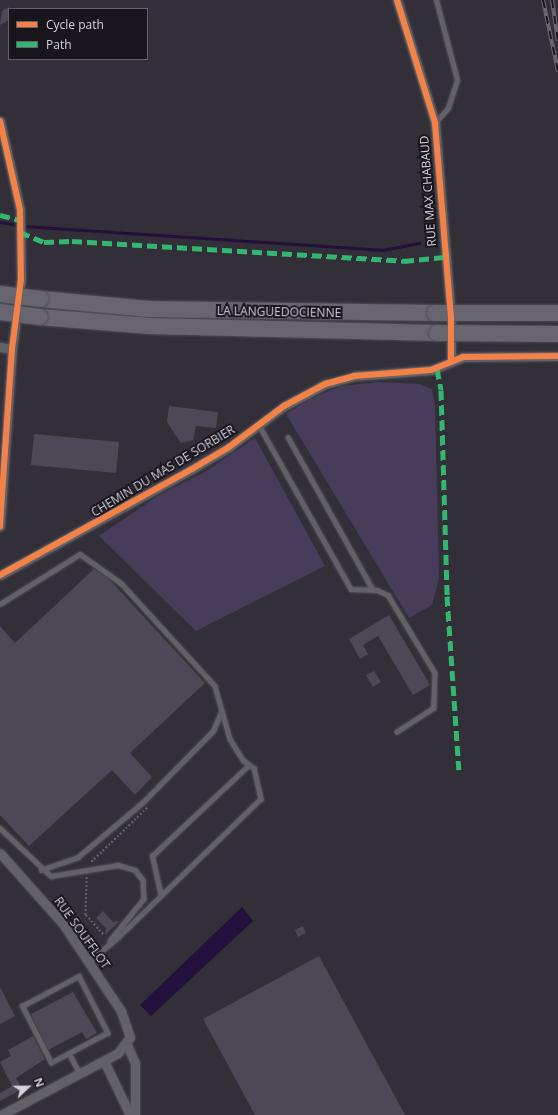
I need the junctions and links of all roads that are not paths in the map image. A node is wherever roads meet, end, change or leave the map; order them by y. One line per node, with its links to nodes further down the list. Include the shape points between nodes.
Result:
1 (397, 0): 4 (street, RUE MAX CHABAUD)
2 (436, 0): 4 (lane, via 457,80 448,108)
3 (0, 121): 10 (street, via 20,220 21,279)
4 (435, 124): 12 (street, RUE MAX CHABAUD, via 451,318)
5 (0, 294): 7 (highway, LA LANGUEDOCIENNE, bridge, via 149,309)
6 (0, 312): 8 (highway, LA LANGUEDOCIENNE, bridge, via 149,326)
7 (558, 313)
8 (558, 334)
9 (0, 347): 10 (street)
10 (12, 349): 15 (street)
11 (558, 356): 12 (street, CHEMIN DU MAS DE SORBIER, via 462,357)
12 (451, 362): 13 (street, CHEMIN DU MAS DE SORBIER, via 431,370 339,379 298,397)
13 (259, 425): 16 (street, CHEMIN DU MAS DE SORBIER, via 185,473); 17 (lane, via 351,589)
14 (288, 437): 17 (lane)
15 (0, 527)
16 (0, 575)
17 (373, 590): 20 (lane, via 388,595 434,673 434,708)
18 (0, 604): 19 (lane, via 80,554 121,583 215,686)
19 (220, 712): 21 (lane, via 230,739); 24 (lane, via 213,731 143,802 78,856)
20 (397, 732)
21 (249, 765): 25 (lane, via 152,856); 25 (lane, via 254,768 261,799)
22 (0, 828): 24 (lane)
23 (0, 854): 27 (street, RUE SOUFFLOT, via 41,897)
24 (40, 870): 26 (lane, via 51,876 118,865 135,870 143,880 144,899)
25 (161, 896): 26 (lane)
26 (110, 942): 27 (lane)
27 (89, 962): 28 (street, RUE SOUFFLOT, via 121,1011)
28 (128, 1041): 30 (street); 34 (street, RUE SOUFFLOT, via 135,1063)
29 (69, 1053): 29 (lane, via 108,1033 79,976 22,1006 51,1063); 31 (lane)
30 (104, 1061): 31 (street); 33 (street)
31 (80, 1074): 32 (street)
32 (1, 1115)
33 (130, 1115)
34 (135, 1115)

